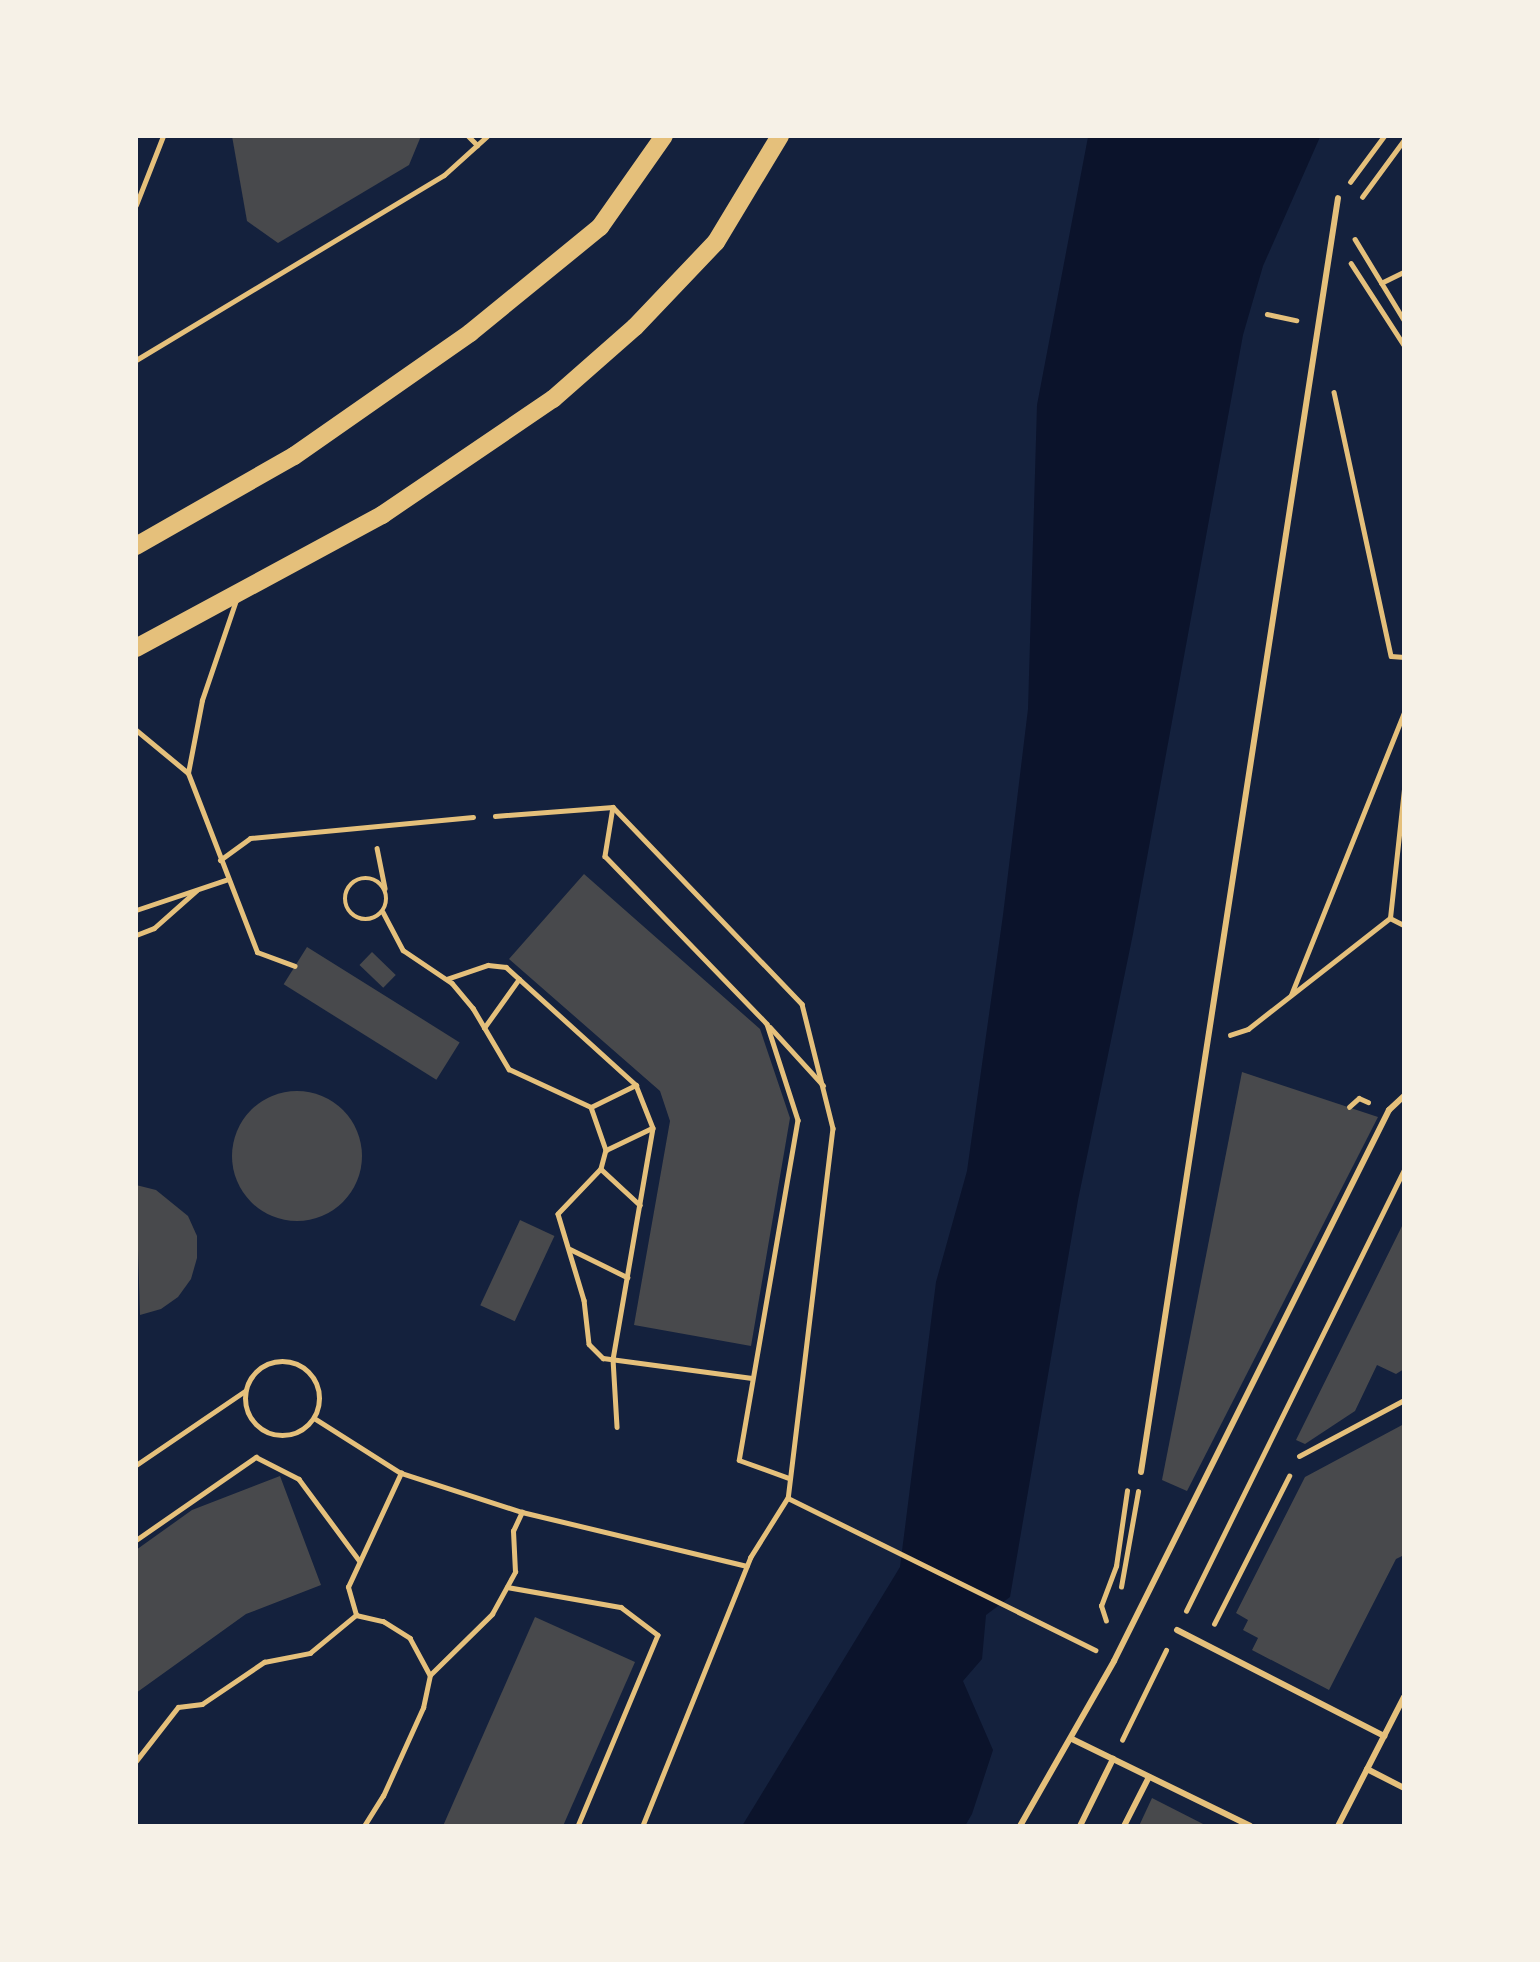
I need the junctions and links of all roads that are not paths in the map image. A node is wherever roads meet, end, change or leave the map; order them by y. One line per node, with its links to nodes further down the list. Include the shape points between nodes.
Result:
1 (468, 136): 5 (lane)
2 (487, 136): 5 (lane)
3 (664, 136): 8 (main road, via 600,227 470,333 295,456)
4 (780, 136): 9 (main road, via 716,242 635,327 553,399 383,515)
5 (477, 145): 7 (lane, via 443,175)
6 (1338, 198): 25 (street)
7 (136, 360)
8 (136, 546)
9 (238, 593): 10 (main road); 12 (lane, via 202,699)
10 (136, 648)
11 (136, 730): 12 (lane)
12 (188, 773): 14 (lane)
13 (473, 817): 14 (lane, via 250,838)
14 (220, 860): 15 (lane)
15 (228, 879): 16 (lane); 19 (lane, via 257,953)
16 (199, 888): 17 (lane); 18 (lane, via 154,928)
17 (136, 909)
18 (136, 935)
19 (296, 966)
20 (1404, 1096): 29 (street, via 1389,1110)
21 (245, 1391): 21 (lane, via 248,1413 262,1429 290,1434 314,1418 319,1390 307,1371 289,1361 260,1367); 24 (lane)
22 (1404, 1400): 23 (lane)
23 (1299, 1456)
24 (136, 1465)
25 (1140, 1472)
26 (1177, 1630): 28 (street)
27 (1404, 1697): 28 (street)
28 (1384, 1736): 31 (street)
29 (1072, 1739): 30 (street); 34 (street)
30 (1113, 1759): 32 (street); 35 (street)
31 (1367, 1769): 33 (street); 38 (street)
32 (1149, 1777): 36 (street); 37 (street)
33 (1404, 1788)
34 (1020, 1825)
35 (1080, 1825)
36 (1124, 1825)
37 (1250, 1825)
38 (1338, 1825)

